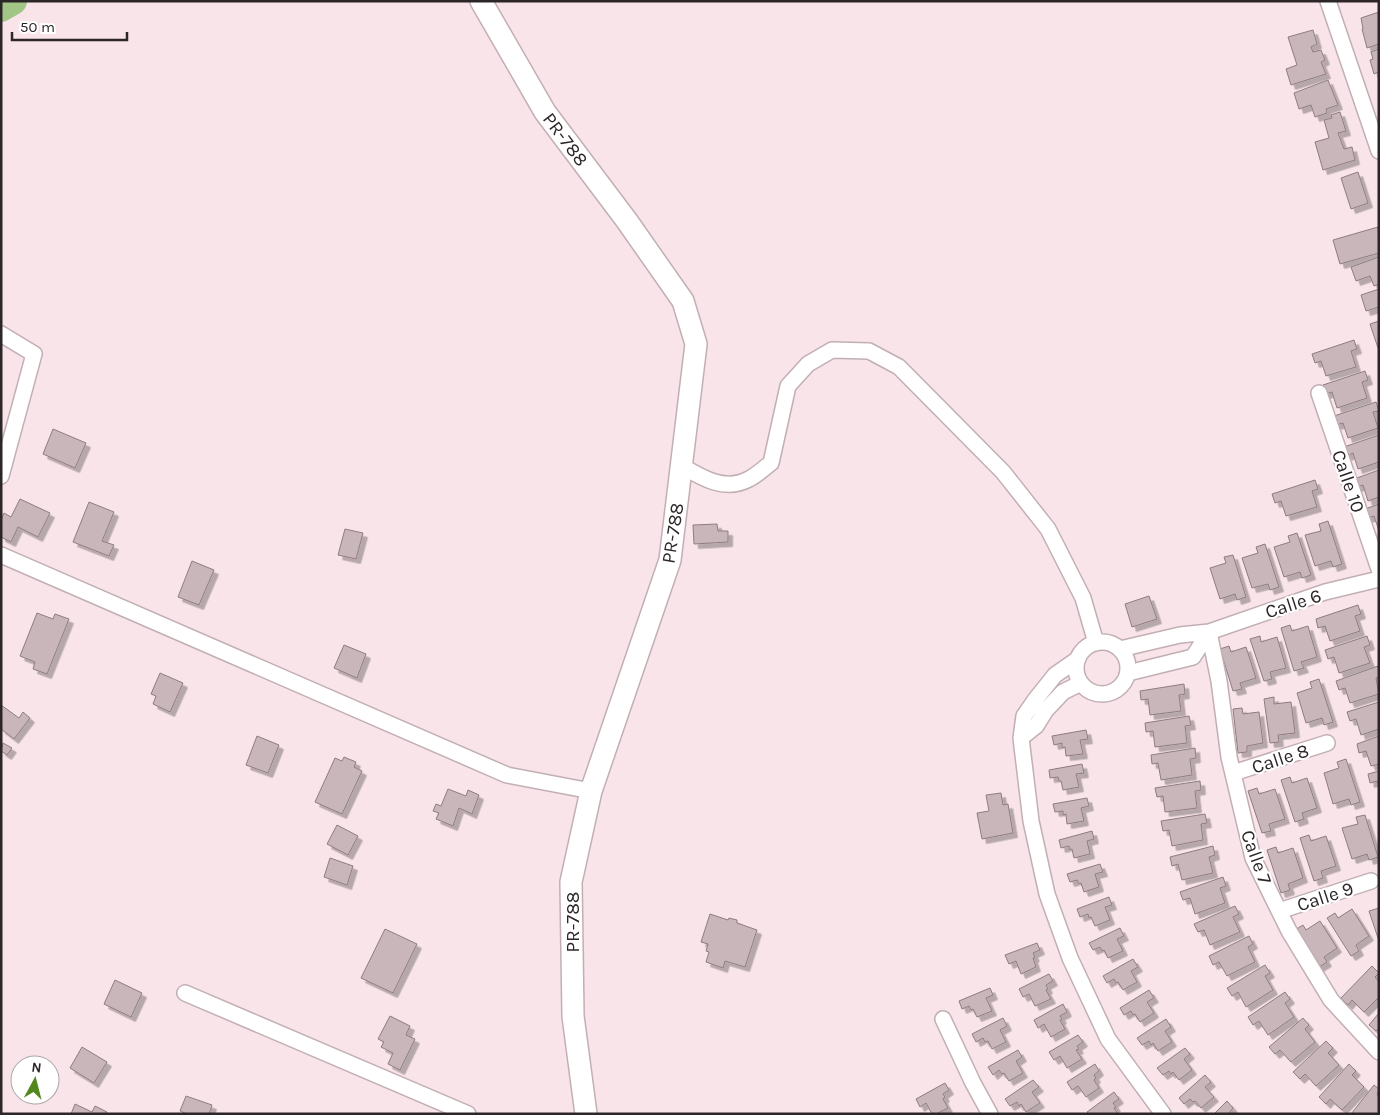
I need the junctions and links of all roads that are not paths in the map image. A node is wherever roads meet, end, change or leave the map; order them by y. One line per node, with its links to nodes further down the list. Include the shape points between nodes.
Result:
1 (481, 1): 6 (street, PR-788 / PR-788, via 545,112 627,220 683,301 696,344)
2 (1328, 1): 3 (street)
3 (1379, 150)
4 (1, 334): 7 (street, via 34,354)
5 (1319, 393): 9 (street, Calle 10)
6 (682, 466): 12 (street, via 706,481 729,485 748,480 771,463 788,386 808,364 832,350 869,351 899,367 1003,472 1048,529 1083,598); 20 (street, PR-788 / PR-788, via 670,560)
7 (1, 476)
8 (1, 556): 20 (street, via 507,775)
9 (1379, 569)
10 (1379, 578): 11 (street, Calle 6, via 1325,592)
11 (1209, 632): 13 (street, Calle 6); 15 (street, via 1193,657); 19 (street, Calle 7, via 1220,681 1228,757)
12 (1096, 643): 13 (street, via 1113,644); 14 (street, via 1088,646)
13 (1120, 649): 15 (street, via 1126,656)
14 (1078, 659): 16 (street, via 1077,676); 17 (street, via 1055,675)
15 (1128, 673): 16 (street, via 1120,688 1103,694 1087,689)
16 (1081, 683): 17 (street)
17 (1040, 705): 29 (street, via 1024,716 1021,738 1032,821 1047,894 1070,958 1108,1039)
18 (1328, 743): 19 (street, Calle 8)
19 (1233, 773): 22 (street, Calle 7, via 1253,858)
20 (591, 791): 26 (street, PR-788 / PR-788, via 571,882 572,1016)
21 (1371, 881): 22 (street, Calle 9)
22 (1279, 911): 25 (street, Calle 7, via 1331,1000)
23 (185, 993): 27 (street)
24 (944, 1019): 28 (street)
25 (1379, 1052)
26 (585, 1113)
27 (468, 1114)
28 (990, 1114)
29 (1163, 1114)

